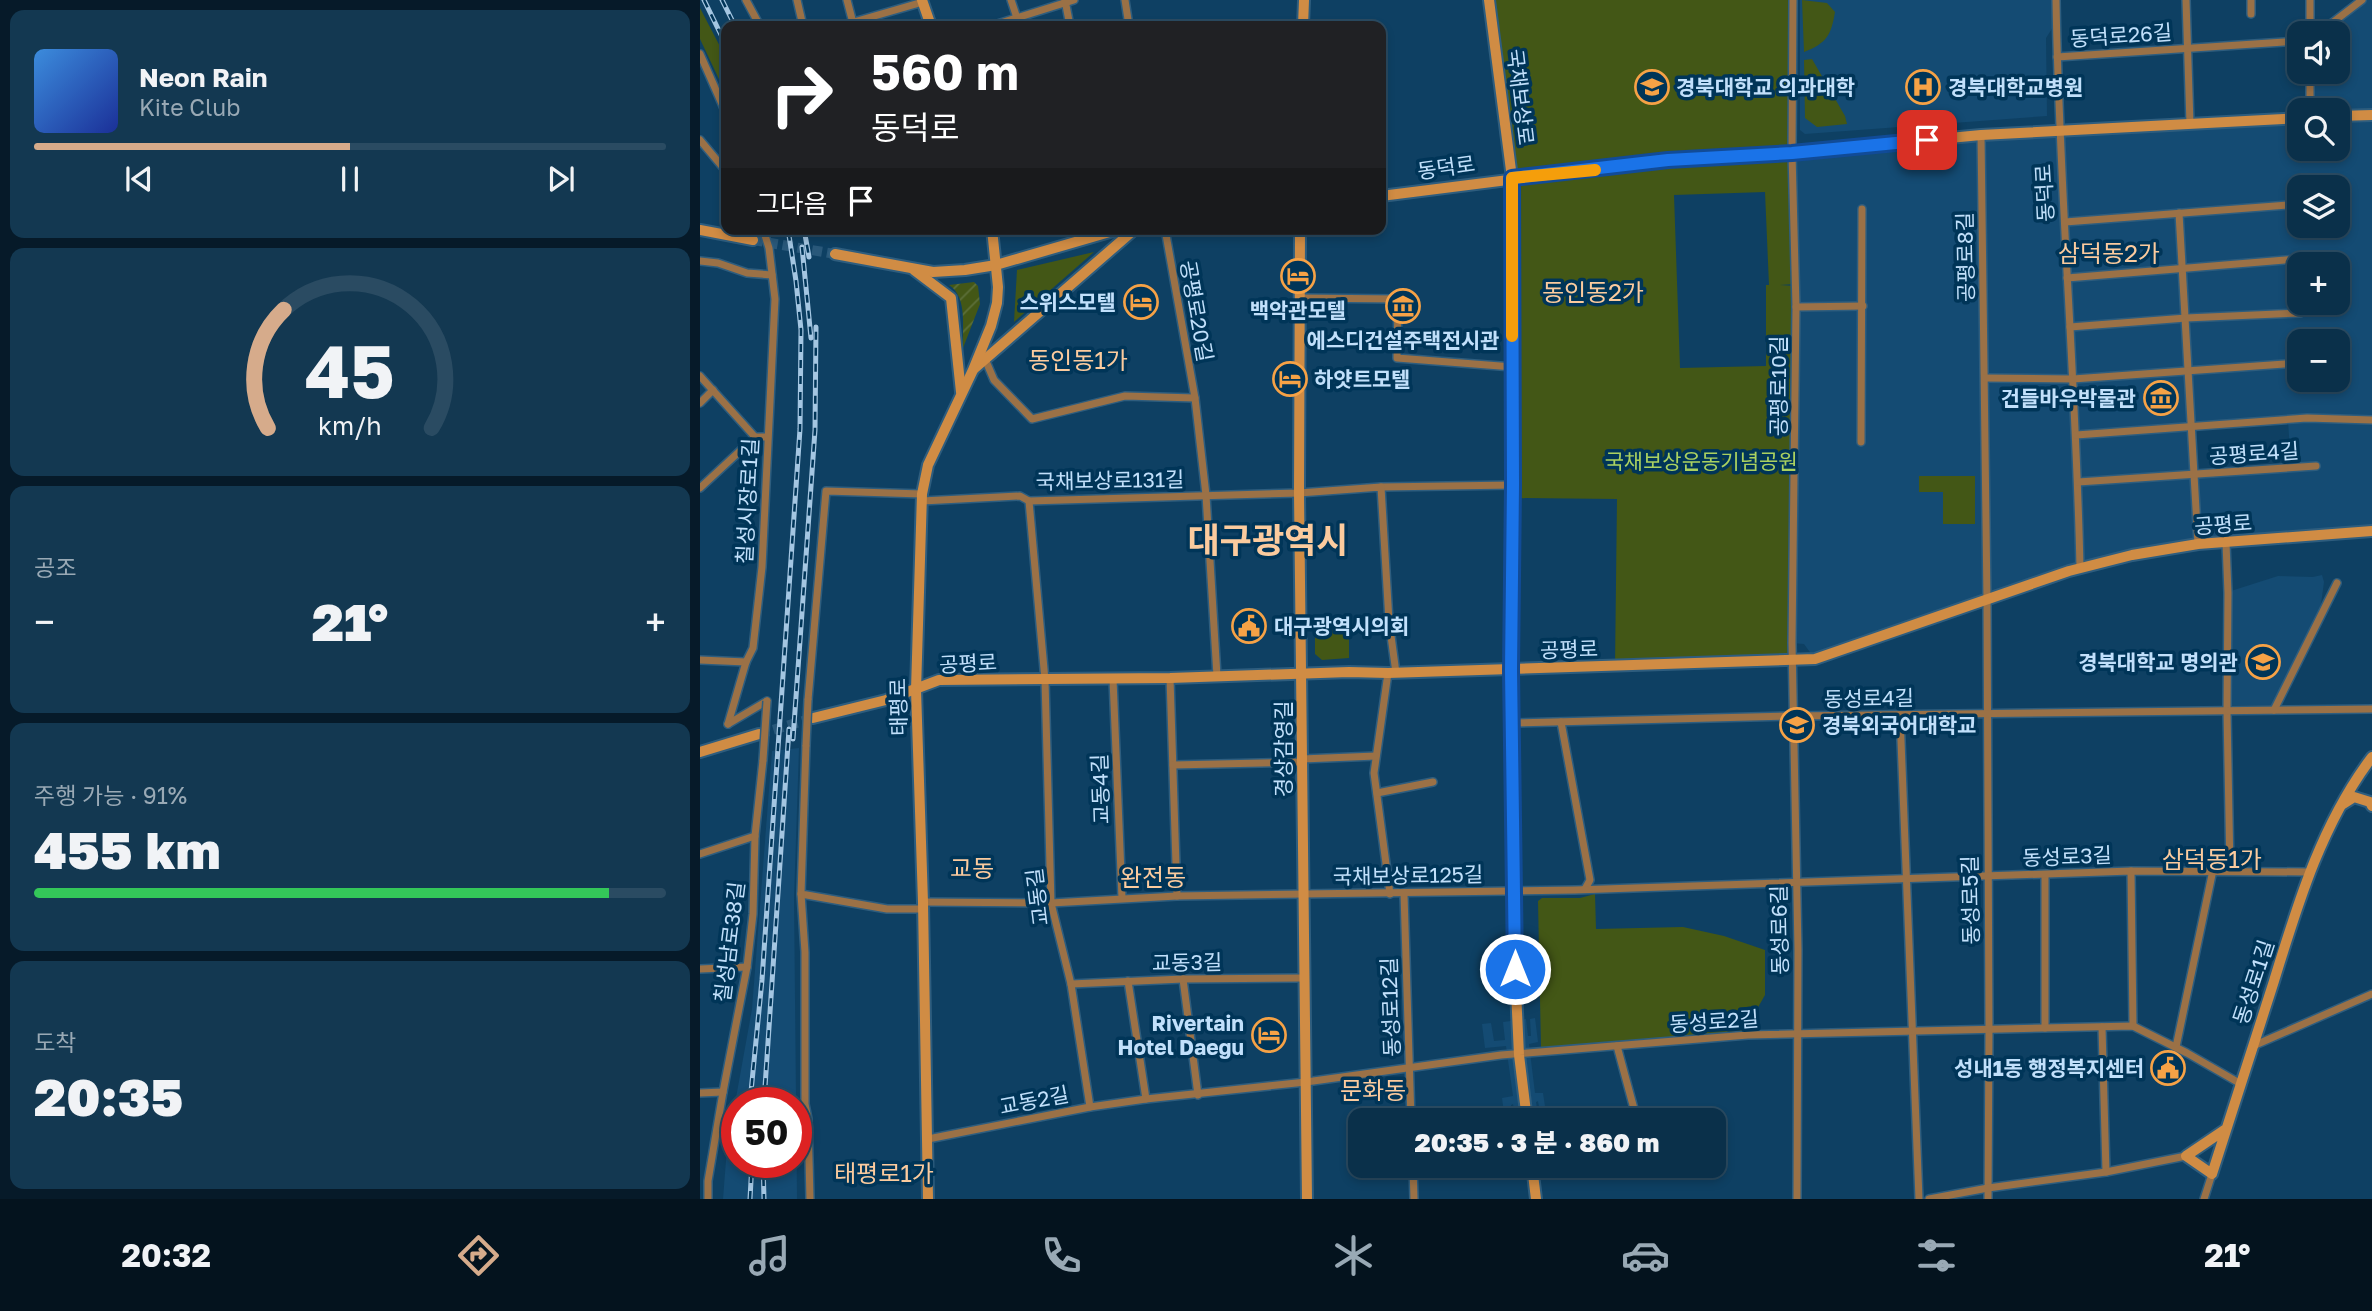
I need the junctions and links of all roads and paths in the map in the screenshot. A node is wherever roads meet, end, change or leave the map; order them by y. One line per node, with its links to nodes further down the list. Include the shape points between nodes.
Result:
1 (746, 0): 19 (street)
2 (797, 0): 20 (street)
3 (847, 0): 21 (street)
4 (1011, 0): 18 (street)
5 (1074, 0): 16 (street)
6 (1125, 0): 26 (street)
7 (1304, 0): 27 (main road)
8 (1489, 0): 44 (main road, 국채보상로)
9 (1793, 0): 42 (street, 공평로10길)
10 (2056, 0): 33 (street, 동덕로26길)
11 (2186, 0): 31 (street)
12 (2251, 0): 17 (street)
13 (2310, 0): 28 (street)
14 (2362, 0): 29 (street)
15 (923, 1): 22 (street); 23 (main road)
16 (1065, 1): 18 (street); 25 (street)
17 (2251, 14)
18 (1017, 18): 24 (street)
19 (757, 21)
20 (802, 21)
21 (852, 21)
22 (859, 21)
23 (929, 21)
24 (1007, 21)
25 (1069, 21)
26 (1128, 21)
27 (1303, 21)
28 (2310, 21)
29 (2335, 21)
30 (2287, 42): 31 (street, 동덕로26길)
31 (2187, 48): 33 (street, 동덕로26길); 38 (street)
32 (700, 54): 34 (street)
33 (2057, 57): 39 (street, 동덕로26길)
34 (721, 102)
35 (2372, 115): 36 (main road)
36 (2350, 116)
37 (2287, 119): 38 (main road, 동덕로)
38 (2190, 124): 39 (main road, 동덕로)
39 (2060, 131): 40 (main road, 동덕로); 49 (street, 동덕로)
40 (1981, 135): 42 (main road, 동덕로); 80 (street, 공평로8길)
41 (700, 140): 43 (street)
42 (1792, 153): 44 (main road, 동덕로, via 1668,160); 70 (street, 공평로10길)
43 (721, 165)
44 (1512, 178): 45 (main road, 동덕로); 76 (main road, 국채보상로)
45 (1386, 195)
46 (2287, 205): 48 (street)
47 (1862, 209): 69 (street)
48 (2179, 213): 49 (street); 65 (street, 공평로4길)
49 (2065, 222): 67 (street, 동덕로)
50 (700, 230): 51 (main road)
51 (721, 234)
52 (726, 235): 59 (main road)
53 (765, 235): 66 (street, 칠성시장로1길)
54 (993, 235): 63 (main road, 태평로)
55 (1099, 235): 63 (main road)
56 (1128, 235): 74 (main road)
57 (1166, 235): 84 (street, 공평로20길)
58 (1300, 235): 68 (main road, 경상감영길)
59 (753, 240)
60 (835, 254): 64 (main road)
61 (2287, 260): 65 (street)
62 (700, 261): 66 (street, via 747,274)
63 (996, 265): 64 (main road, via 933,272); 78 (main road, 태평로, via 997,303)
64 (912, 268): 83 (main road, via 951,298)
65 (2183, 269): 67 (street); 72 (street, 공평로4길)
66 (772, 275): 90 (street, 칠성시장로1길, via 775,299)
67 (2067, 278): 73 (street, 동덕로)
68 (1301, 298): 76 (street, via 1398,299 1397,358); 98 (main road, 경상감영길)
69 (1863, 306): 70 (street); 91 (street)
70 (1796, 307): 109 (street, 공평로10길)
71 (2287, 314): 72 (street)
72 (2186, 318): 73 (street); 77 (street, 공평로4길)
73 (2070, 327): 81 (street, 동덕로)
74 (985, 359): 78 (main road); 84 (street, via 994,380 1032,419 1125,396)
75 (2287, 364): 77 (street)
76 (1513, 367): 95 (main road, 국채보상로)
77 (2188, 369): 81 (street); 87 (street, 공평로4길)
78 (973, 370): 83 (main road, 태평로)
79 (700, 376): 82 (street)
80 (1985, 378): 81 (street); 107 (street, 공평로8길)
81 (2073, 379): 88 (street)
82 (713, 390): 85 (street); 89 (street)
83 (961, 395): 100 (main road, 태평로, via 928,466)
84 (1195, 398): 99 (street, 공평로20길)
85 (700, 403)
86 (2372, 420): 87 (street, 공평로4길, via 2307,418)
87 (2191, 426): 88 (street, 공평로4길); 93 (street, 공평로4길)
88 (2076, 435): 94 (street)
89 (755, 437): 90 (street); 97 (street)
90 (767, 437): 110 (street, 칠성시장로1길, via 762,567 753,648)
91 (1861, 442)
92 (2316, 467): 93 (street, 공평로4길)
93 (2194, 475): 94 (street, 공평로4길); 103 (street, 공평로4길)
94 (2078, 482): 105 (street)
95 (1513, 485): 96 (street, 국채보상로131길); 111 (main road, 국채보상로)
96 (1381, 487): 98 (street, 국채보상로131길); 113 (street)
97 (700, 488)
98 (1299, 492): 99 (street, 국채보상로131길); 112 (main road, 경상감영길)
99 (1206, 495): 101 (street, 국채보상로131길); 114 (street, 공평로20길)
100 (922, 497): 101 (street, 국채보상로131길, via 1020,496); 118 (main road, 태평로); 151 (street, 국채보상로131길, bridge, via 826,491 808,700)
101 (1028, 501): 117 (street)
102 (2372, 531): 104 (main road, 공평로)
103 (2197, 544): 104 (main road, 공평로); 105 (main road, 공평로)
104 (2226, 544): 122 (street)
105 (2080, 568): 107 (main road, 공평로)
106 (2337, 583): 121 (street)
107 (1987, 600): 109 (main road, 공평로, via 1815,659); 124 (street, 동성로5길)
108 (700, 660): 110 (street)
109 (1793, 661): 111 (main road, 공평로); 125 (street, 동성로6길)
110 (746, 662): 119 (street, 칠성시장로1길, via 728,724)
111 (1511, 670): 113 (main road, 공평로); 128 (main road, 국채보상로)
112 (1302, 673): 113 (main road, 공평로); 114 (main road, 공평로); 133 (main road, 경상감영길)
113 (1392, 673): 131 (street)
114 (1217, 676): 115 (main road, 공평로)
115 (1170, 678): 116 (main road, 공평로); 134 (street)
116 (1113, 679): 117 (main road, 공평로); 156 (street, 교동4길)
117 (1045, 680): 118 (main road, 공평로, via 939,680); 157 (street, 교동길)
118 (916, 690): 126 (main road, 공평로); 158 (main road, 태평로)
119 (767, 701): 139 (street, 칠성남로38길, bridge)
120 (2372, 709): 121 (street, 동성로4길)
121 (2274, 710): 122 (street, 동성로4길)
122 (2227, 711): 124 (street, 동성로4길); 142 (street)
123 (1900, 715): 124 (street, 동성로4길); 125 (street, 동성로4길); 147 (street)
124 (1986, 715): 146 (street, 동성로5길)
125 (1793, 716): 127 (street, 동성로4길); 148 (street, 동성로6길)
126 (813, 718)
127 (1561, 722): 128 (street, 동성로4길); 149 (street, via 1590,880)
128 (1512, 723): 150 (main road, 국채보상로)
129 (759, 734): 130 (main road)
130 (700, 752)
131 (1376, 757): 133 (street); 136 (street)
132 (2372, 757): 137 (main road, 동성로1길)
133 (1302, 761): 134 (street); 152 (main road, 경상감영길)
134 (1173, 765): 155 (street)
135 (1433, 782): 136 (street)
136 (1377, 793): 153 (street)
137 (2341, 805): 138 (main road, via 2354,797); 144 (main road, 동성로1길)
138 (2372, 806)
139 (755, 836): 140 (street); 159 (street, 칠성남로38길)
140 (700, 854)
141 (2213, 870): 142 (street, 동성로3길); 143 (street, 동성로3길); 174 (street)
142 (2230, 870): 144 (street, 동성로3길)
143 (2132, 871): 145 (street, 동성로3길); 166 (street)
144 (2309, 872): 173 (main road, 동성로1길)
145 (2045, 874): 146 (street, 동성로3길); 168 (street)
146 (1987, 877): 147 (street, 동성로3길); 169 (street, 동성로5길)
147 (1907, 880): 148 (street, 동성로3길); 170 (street)
148 (1796, 882): 149 (street, 동성로3길); 171 (street, 동성로6길)
149 (1585, 889): 150 (street, 동성로3길)
150 (1514, 891): 154 (street, 국채보상로125길); 175 (main road, 국채보상로)
151 (801, 894): 158 (street, via 887,909); 198 (street)
152 (1303, 894): 153 (street, 국채보상로125길); 155 (street); 161 (main road, 경상감영길)
153 (1390, 894): 154 (street, 국채보상로125길)
154 (1404, 894): 176 (street, 동성로12길)
155 (1177, 896): 156 (street)
156 (1122, 898): 157 (street)
157 (1051, 903): 158 (street); 164 (street, 교동길)
158 (923, 906): 190 (main road, 태평로)
159 (747, 967): 160 (street); 179 (street, 칠성남로38길)
160 (700, 969)
161 (1303, 978): 162 (street, 교동3길); 177 (main road, 경상감영길)
162 (1183, 979): 163 (street, 교동3길); 182 (street)
163 (1128, 981): 164 (street, 교동3길); 183 (street)
164 (1071, 984): 185 (street, 교동길)
165 (2372, 994): 173 (street)
166 (2133, 1026): 167 (street, 동성로2길); 174 (street, 동성로2길)
167 (2102, 1027): 168 (street, 동성로2길); 192 (street)
168 (2045, 1028): 169 (street, 동성로2길)
169 (1989, 1029): 170 (street, 동성로2길); 196 (street, 동성로5길)
170 (1913, 1031): 171 (street, 동성로2길); 204 (street)
171 (1798, 1033): 172 (street, 동성로2길); 203 (street, 동성로6길)
172 (1617, 1046): 175 (street, 동성로2길); 188 (street)
173 (2253, 1046): 178 (main road, 동성로1길)
174 (2175, 1047): 178 (street, 동성로2길)
175 (1519, 1055): 176 (street, 동성로2길); 187 (main road, 국채보상로)
176 (1409, 1067): 177 (street, 교동2길); 186 (street, 동성로12길)
177 (1306, 1082): 182 (street, 교동2길); 200 (main road, 경상감영길)
178 (2241, 1084): 189 (main road, 동성로1길)
179 (724, 1087)
180 (721, 1092): 181 (street)
181 (700, 1093)
182 (1198, 1095): 183 (street, 교동2길)
183 (1146, 1099): 185 (street, 교동2길)
184 (721, 1104): 197 (street, 칠성남로38길)
185 (1090, 1107): 190 (street, 교동2길)
186 (1411, 1108)
187 (1526, 1108)
188 (1634, 1108)
189 (2227, 1129): 191 (main road); 193 (main road, 동성로1길)
190 (928, 1139): 199 (main road, 태평로)
191 (2186, 1156): 192 (street); 193 (main road)
192 (2106, 1172): 196 (street)
193 (2212, 1174): 207 (street, 동성로1길)
194 (1414, 1178): 201 (street)
195 (1533, 1178): 202 (main road)
196 (1988, 1188): 205 (street); 206 (street, 동성로5길)
197 (708, 1199)
198 (810, 1199)
199 (928, 1199)
200 (1307, 1199)
201 (1415, 1199)
202 (1536, 1199)
203 (1797, 1199)
204 (1919, 1199)
205 (1929, 1199)
206 (1988, 1199)
207 (2204, 1199)

